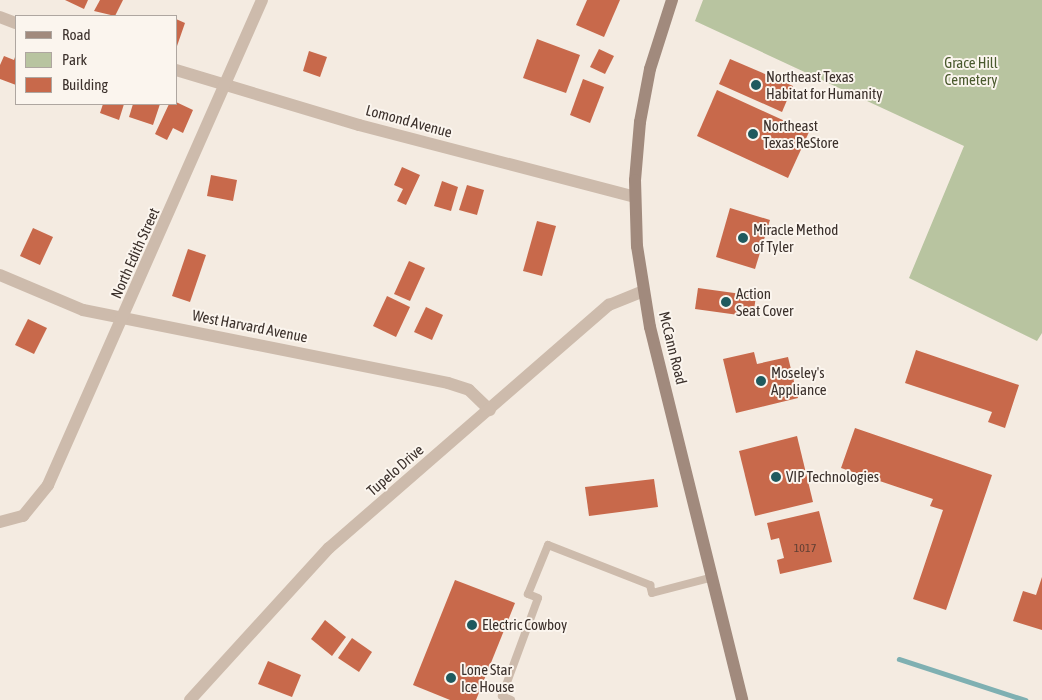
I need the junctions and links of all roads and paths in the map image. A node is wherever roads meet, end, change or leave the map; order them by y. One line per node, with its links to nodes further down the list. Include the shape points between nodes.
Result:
1 (262, 0): 6 (street, North Edith Street)
2 (672, 0): 7 (street, McCann Road, via 646,88)
3 (0, 17): 4 (street)
4 (15, 23)
5 (178, 71): 6 (street, Lomond Avenue)
6 (225, 85): 7 (street, Lomond Avenue); 10 (street, North Edith Street)
7 (635, 197): 9 (street, McCann Road)
8 (0, 275): 10 (street, West Harvard Avenue, via 64,304)
9 (643, 291): 11 (street, Tupelo Drive, via 609,305); 13 (street, McCann Road)
10 (123, 317): 11 (street, West Harvard Avenue, via 448,383 469,390); 12 (street, North Edith Street, via 48,485 28,512 12,522)
11 (490, 410): 15 (street, Tupelo Drive, via 329,548)
12 (0, 522)
13 (713, 577): 14 (lane, via 652,593 650,585 548,545 528,594 538,598); 17 (street, McCann Road)
14 (501, 698): 16 (lane)
15 (190, 700)
16 (511, 700)
17 (742, 700)

